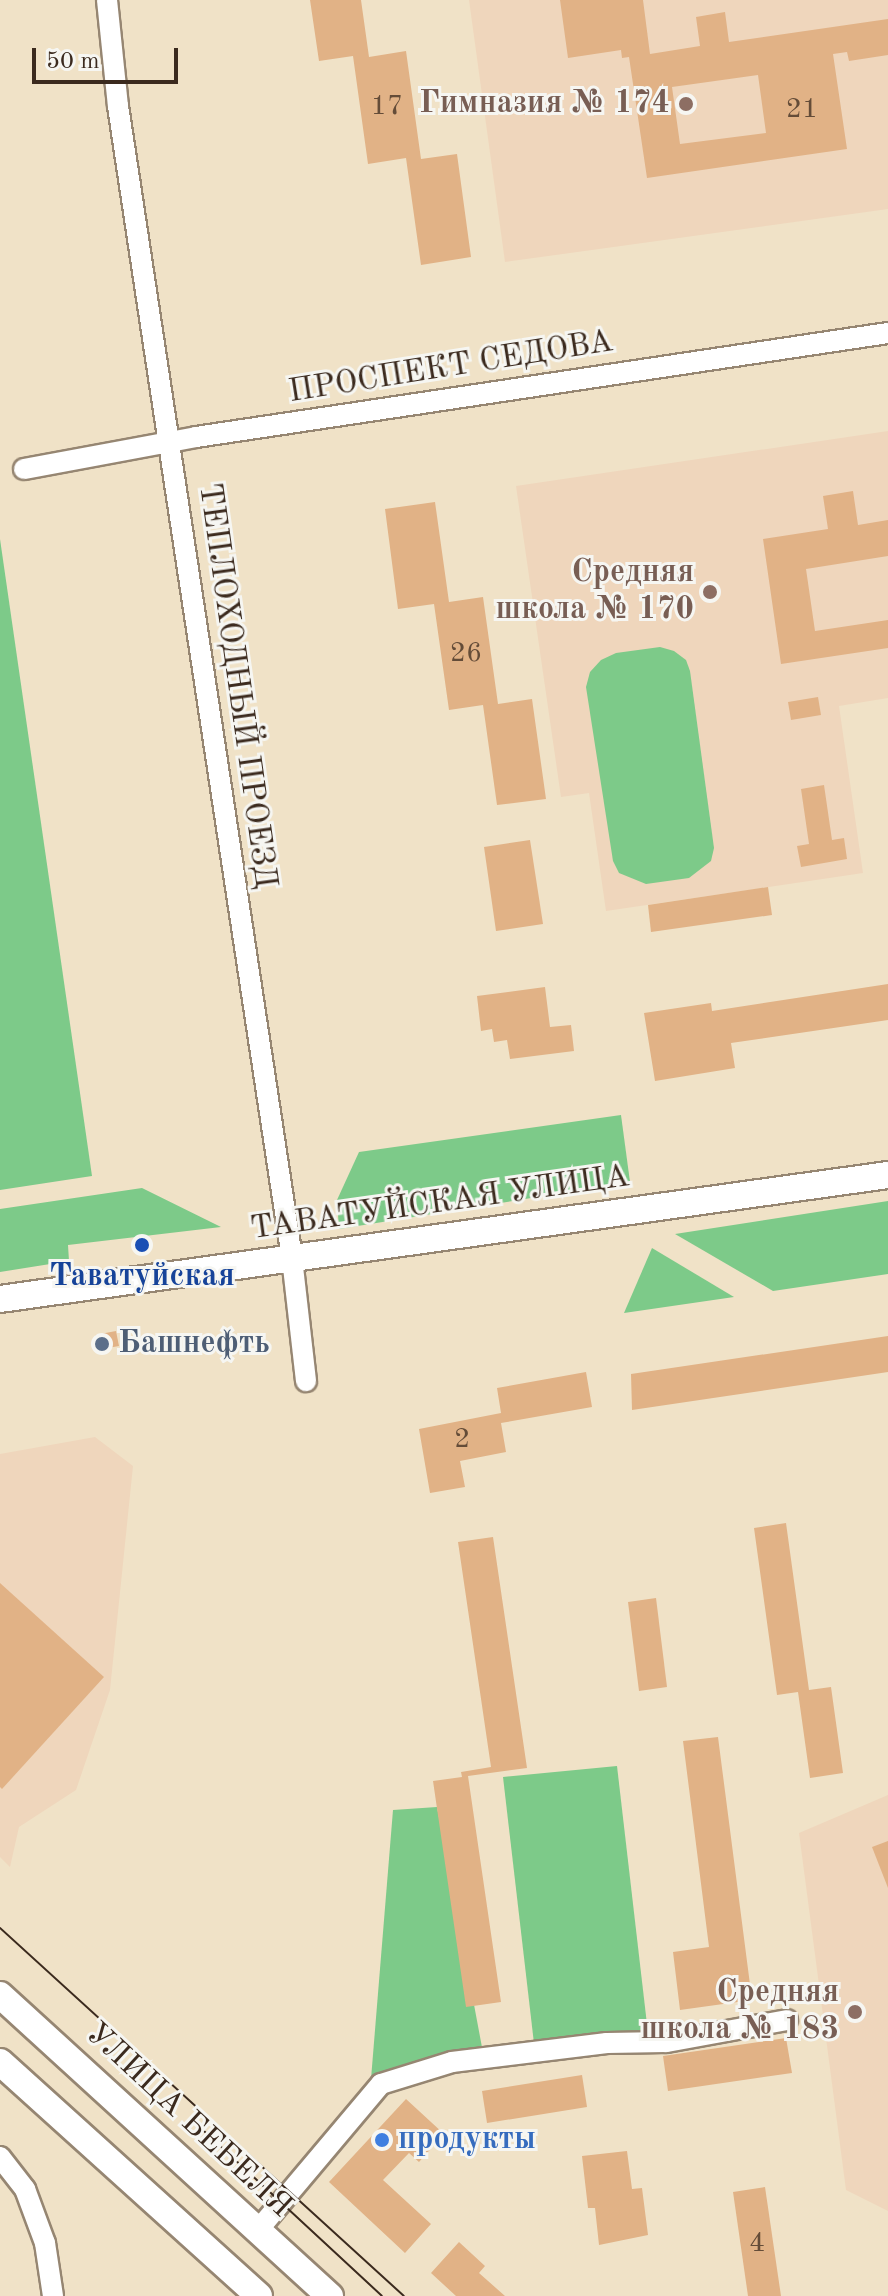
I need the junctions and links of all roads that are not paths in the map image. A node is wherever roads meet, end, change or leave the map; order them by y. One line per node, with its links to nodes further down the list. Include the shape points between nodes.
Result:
1 (107, 0): 3 (street, ТЕПЛОХОДНЫЙ ПРОЕЗД, via 118,106)
2 (888, 333): 3 (street, ПРОСПЕКТ СЕДОВА)
3 (170, 442): 4 (street, ПРОСПЕКТ СЕДОВА); 6 (street, ТЕПЛОХОДНЫЙ ПРОЕЗД)
4 (24, 469)
5 (888, 1175): 6 (main road, ТАВАТУЙСКАЯ УЛИЦА)
6 (292, 1258): 7 (main road, ТАВАТУЙСКАЯ УЛИЦА); 8 (street, ТЕПЛОХОДНЫЙ ПРОЕЗД)
7 (0, 1299)
8 (306, 1381)
9 (0, 1995): 13 (main road, УЛИЦА БЕБЕЛЯ)
10 (787, 2020): 13 (street, via 666,2042 607,2043 452,2062 381,2084)
11 (0, 2062): 15 (main road)
12 (0, 2157): 14 (street, via 25,2189 45,2243)
13 (258, 2230): 16 (main road, УЛИЦА БЕБЕЛЯ)
14 (53, 2296)
15 (259, 2296)
16 (330, 2296)

